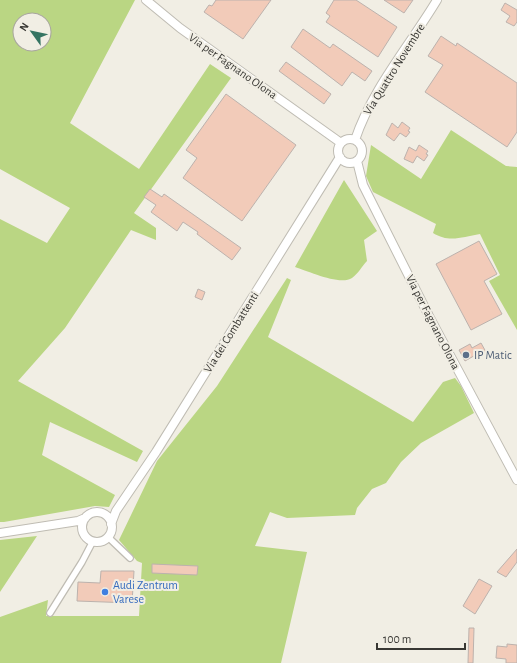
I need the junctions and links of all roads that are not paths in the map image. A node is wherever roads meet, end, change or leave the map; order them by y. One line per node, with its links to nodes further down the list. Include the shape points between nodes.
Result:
1 (146, 0): 4 (street, Via per Fagnano Olona, via 180,28)
2 (437, 0): 3 (street, Via Quattro Novembre, via 384,83 361,123)
3 (355, 140): 4 (street, via 348,139); 6 (street, Via per Fagnano Olona, via 361,145 362,152)
4 (341, 143): 5 (street, via 338,150)
5 (340, 157): 6 (street, via 349,163); 8 (street, Via dei Combattenti, via 156,452)
6 (356, 161): 7 (street, Via per Fagnano Olona, via 363,185 429,316)
7 (517, 480)
8 (120, 505): 9 (street, Via dei Combattenti); 12 (street, Via dei Combattenti)
9 (102, 514): 10 (street, Via dei Combattenti, via 93,513); 12 (street)
10 (85, 518): 11 (street, Via dei Combattenti); 14 (street)
11 (66, 524): 13 (street, Via dei Combattenti); 14 (street)
12 (111, 524): 15 (street, Via dei Combattenti)
13 (0, 533)
14 (83, 533): 16 (street)
15 (108, 537): 16 (street, via 102,541); 17 (street)
16 (93, 541): 18 (street)
17 (130, 558)
18 (50, 613)

